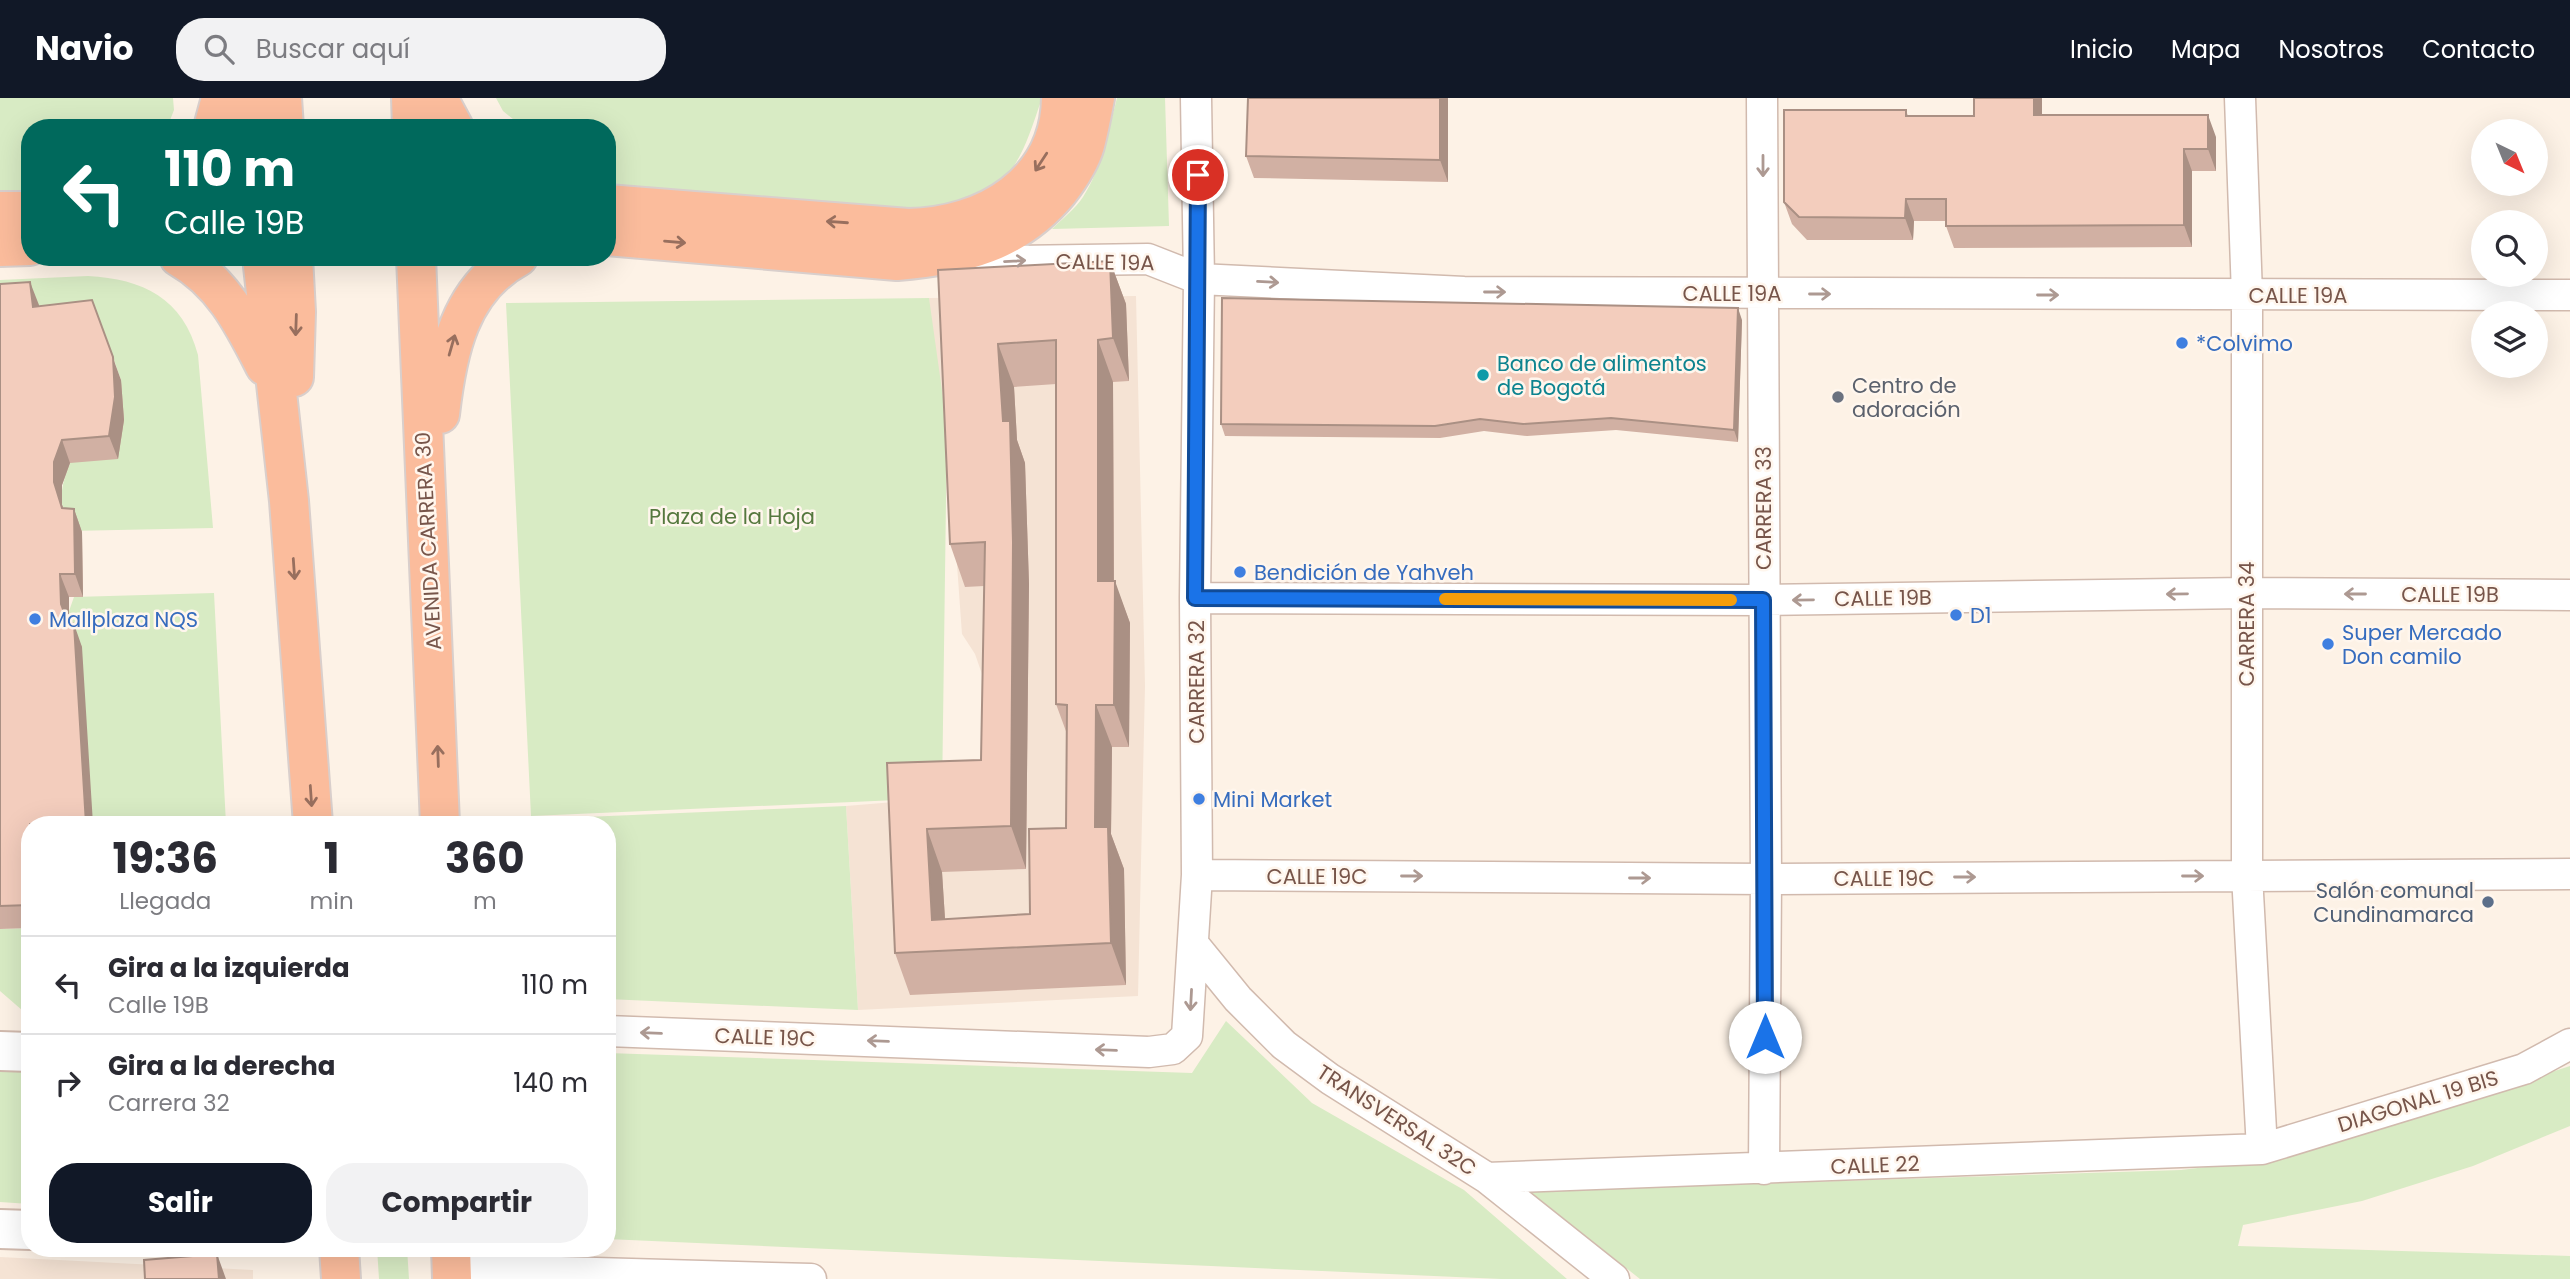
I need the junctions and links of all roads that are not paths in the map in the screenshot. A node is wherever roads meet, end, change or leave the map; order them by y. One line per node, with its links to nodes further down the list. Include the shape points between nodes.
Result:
1 (221, 98): 11 (highway)
2 (244, 98): 12 (highway)
3 (282, 98): 13 (highway)
4 (411, 98): 14 (highway)
5 (438, 98): 15 (highway)
6 (1061, 98): 16 (highway, one-way to 16, via 1057,132 1042,162 1000,206 967,221 908,228)
7 (1095, 98): 22 (highway, via 1084,147 1070,178 1032,220 986,246 930,259)
8 (1196, 98): 28 (street, CARRERA 32)
9 (1762, 98): 29 (street, CARRERA 33, one-way to 29)
10 (2240, 98): 30 (street, CARRERA 34)
11 (215, 119)
12 (246, 119)
13 (283, 119)
14 (412, 119)
15 (449, 119)
16 (616, 205)
17 (0, 211): 18 (highway)
18 (21, 211)
19 (616, 237): 22 (highway, one-way to 22)
20 (21, 246): 21 (highway)
21 (0, 247)
22 (897, 261): 28 (street, CALLE 19A, one-way to 28, via 1128,258 1162,262)
23 (193, 266): 32 (highway, via 234,308)
24 (263, 266): 32 (highway)
25 (293, 266): 33 (highway, one-way to 33)
26 (416, 266): 34 (highway, AVENIDA CARRERA 30)
27 (507, 266): 34 (highway, one-way to 27, via 446,367 456,332 480,288)
28 (1199, 279): 29 (street, CALLE 19A, one-way to 29, via 1464,292); 37 (street, CARRERA 32)
29 (1763, 294): 30 (street, CALLE 19A, one-way to 30); 38 (street, CARRERA 33)
30 (2247, 295): 31 (street, CALLE 19A); 35 (street, CARRERA 34)
31 (2570, 295)
32 (276, 385): 33 (highway)
33 (289, 501): 39 (highway, one-way to 39)
34 (426, 534): 40 (highway, AVENIDA CARRERA 30, one-way to 34)
35 (2246, 593): 36 (street, CALLE 19B, one-way to 35); 38 (street, CALLE 19B, one-way to 38); 43 (street, CARRERA 34)
36 (2570, 595)
37 (1195, 598): 38 (street, CALLE 19B); 42 (street, CARRERA 32)
38 (1763, 600): 44 (street, CARRERA 33)
39 (312, 816)
40 (440, 816)
41 (2570, 874): 43 (street, CALLE 19C)
42 (1197, 875): 44 (street, CALLE 19C, one-way to 44); 45 (street, CARRERA 32)
43 (2247, 875): 44 (street, CALLE 19C, one-way to 43); 51 (street, CARRERA 34)
44 (1766, 879): 52 (street, CARRERA 33)
45 (1194, 945): 48 (street, CARRERA 32, one-way to 48, via 1189,1028); 53 (street, TRANSVERSAL 32C, via 1284,1045)
46 (616, 1031): 48 (street, CALLE 19C, one-way to 46, via 1149,1052)
47 (2570, 1044): 51 (street, DIAGONAL 19 BIS, via 2524,1069)
48 (1173, 1049)
49 (0, 1051): 50 (street)
50 (21, 1052)
51 (2262, 1149): 52 (street, CALLE 22)
52 (1764, 1169): 53 (street, CALLE 22)
53 (1487, 1178): 60 (street, TRANSVERSAL 32C)
54 (0, 1229): 55 (street)
55 (21, 1230)
56 (340, 1257): 58 (highway)
57 (452, 1265): 59 (street)
58 (341, 1279)
59 (811, 1279)
60 (1614, 1279)

